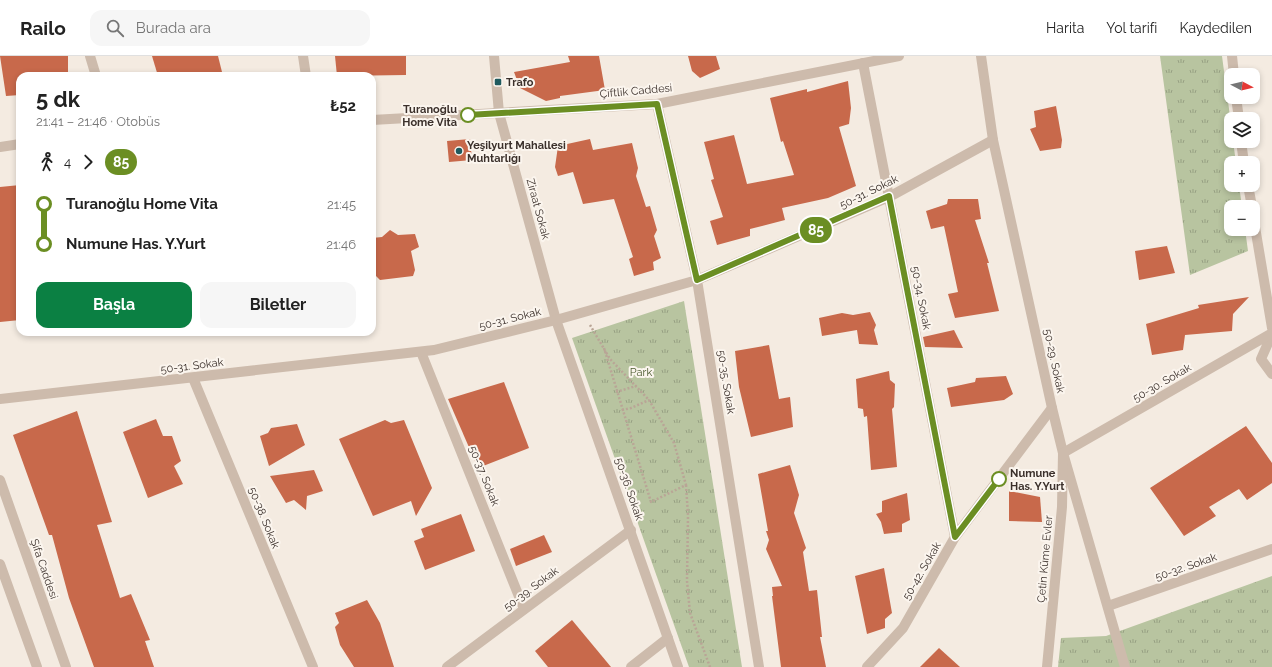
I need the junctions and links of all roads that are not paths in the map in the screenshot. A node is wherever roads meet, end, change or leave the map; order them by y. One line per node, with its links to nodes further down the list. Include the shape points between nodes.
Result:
1 (90, 56): 9 (street)
2 (304, 56): 10 (street)
3 (494, 56): 12 (street, Ziraat Sokak)
4 (899, 56): 7 (street, Çiftlik Caddesi)
5 (981, 56): 14 (street, 50-29. Sokak)
6 (1232, 56): 8 (street)
7 (864, 63): 11 (street, Çiftlik Caddesi); 17 (street, 50-34. Sokak)
8 (1233, 68)
9 (95, 72)
10 (306, 72)
11 (657, 104): 12 (street, Çiftlik Caddesi); 19 (street, 50-35. Sokak)
12 (499, 113): 13 (street, Çiftlik Caddesi); 20 (street, Ziraat Sokak)
13 (376, 120)
14 (993, 140): 17 (street, 50-31. Sokak); 27 (street, 50-29. Sokak)
15 (16, 145): 16 (street)
16 (0, 147)
17 (889, 196): 19 (street, 50-31. Sokak); 31 (street, 50-34. Sokak)
18 (1257, 236): 21 (street)
19 (697, 280): 20 (street, 50-31. Sokak); 43 (street, 50-35. Sokak)
20 (556, 320): 23 (street, 50-31. Sokak); 30 (street, 50-36. Sokak)
21 (1272, 328)
22 (1272, 333): 24 (street, via 1261,359); 28 (street, 50-30. Sokak)
23 (421, 352): 25 (street, 50-31. Sokak); 35 (street, 50-37. Sokak)
24 (1272, 374)
25 (193, 378): 26 (street, 50-31. Sokak); 39 (street, 50-38. Sokak)
26 (0, 399)
27 (1052, 408): 28 (street, 50-29. Sokak); 31 (street, 50-42. Sokak)
28 (1063, 453): 34 (street, 50-29. Sokak); 45 (street, Çetin Küme Evler, via 1062,507)
29 (0, 480): 38 (street, Şifa Caddesi)
30 (631, 530): 35 (street, 50-39. Sokak); 36 (street, 50-36. Sokak)
31 (955, 537): 44 (street, 50-42. Sokak, via 903,628)
32 (1272, 549): 34 (street, 50-32. Sokak)
33 (0, 564): 37 (street)
34 (1108, 606): 46 (street, 50-29. Sokak)
35 (524, 609): 40 (street, 50-39. Sokak)
36 (668, 638): 41 (street); 42 (street, 50-36. Sokak)
37 (37, 667)
38 (66, 667)
39 (312, 667)
40 (447, 667)
41 (631, 667)
42 (678, 667)
43 (759, 667)
44 (867, 667)
45 (1047, 667)
46 (1125, 667)

